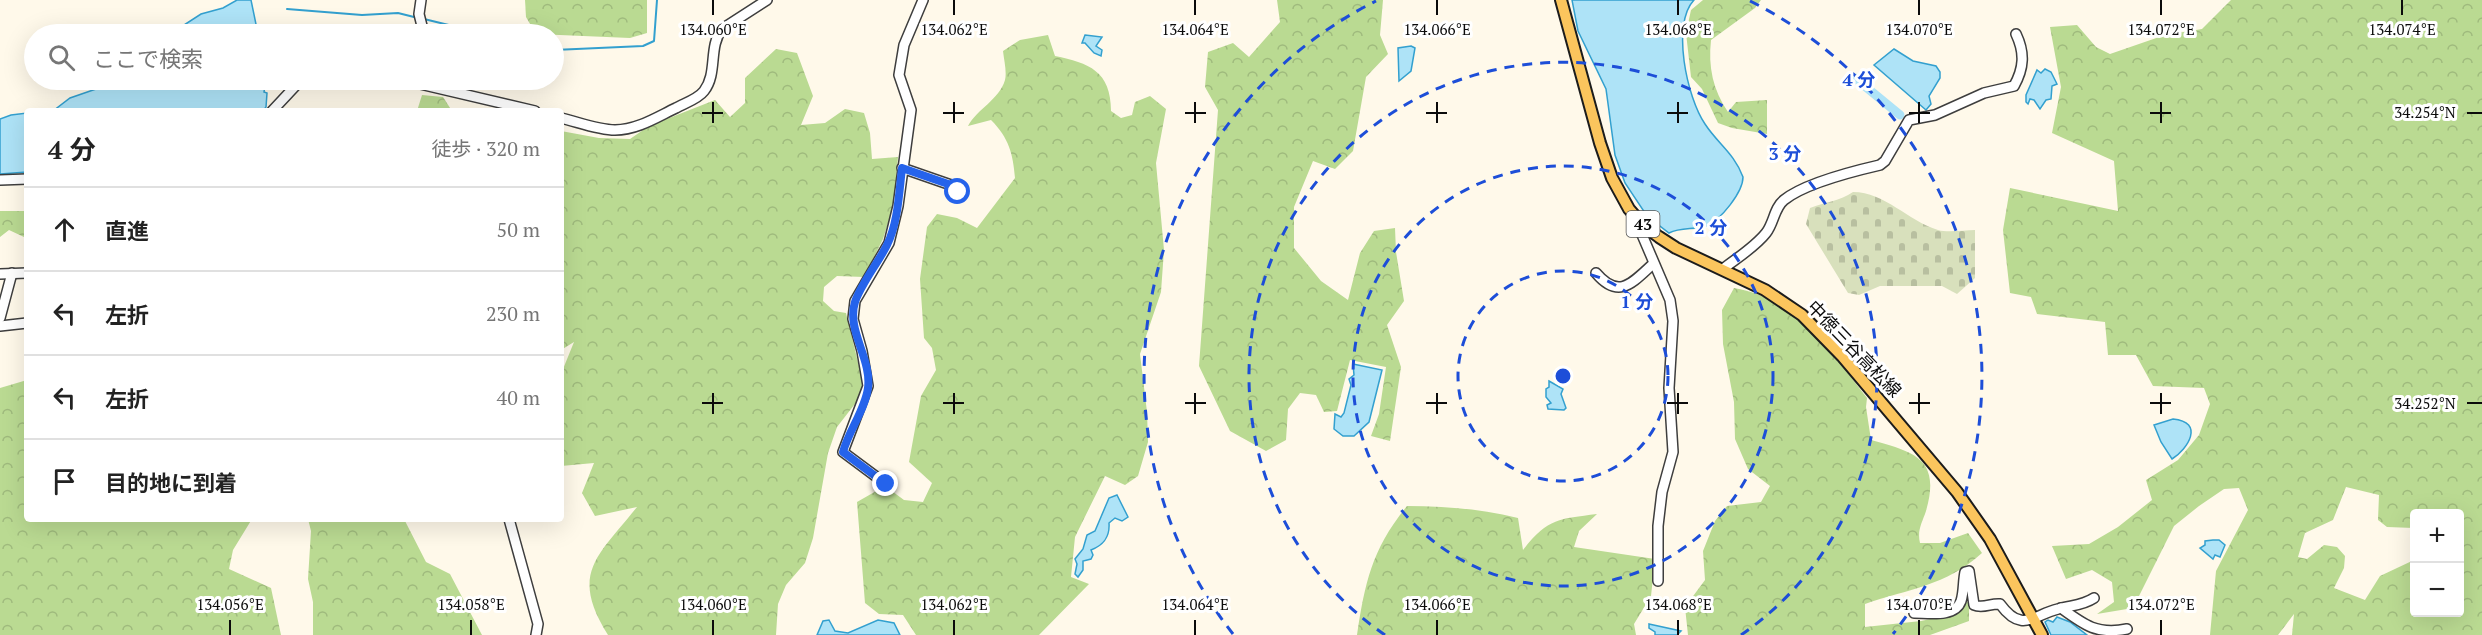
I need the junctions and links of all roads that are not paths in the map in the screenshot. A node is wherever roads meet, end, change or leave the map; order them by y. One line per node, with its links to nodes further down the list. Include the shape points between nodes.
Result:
1 (410, 0): 5 (street)
2 (767, 0): 12 (street, via 717,35 711,74 704,91 696,98 629,128 604,129)
3 (923, 0): 13 (street, via 904,45 899,75 911,110)
4 (1561, 0): 17 (main road, 中徳三谷高松線 / 43, via 1612,178)
5 (421, 1): 6 (street)
6 (422, 24)
7 (2016, 34): 19 (street, via 2023,63 2014,86 1984,93 1935,115 1909,120 1885,161 1783,201 1764,235)
8 (292, 90): 10 (street)
9 (459, 90): 11 (street)
10 (275, 108)
11 (524, 108)
12 (564, 118)
13 (902, 168): 16 (street, via 951,185); 27 (street, via 898,206 888,243 855,301 853,319 868,386 843,452)
14 (24, 179): 15 (street)
15 (0, 180)
16 (958, 192)
17 (1643, 225): 18 (street, via 1640,230); 19 (main road, 中徳三谷高松線 / 43, via 1676,248)
18 (1653, 264): 22 (street, via 1622,288 1603,281); 29 (street, via 1670,300 1673,321 1669,388 1673,452 1658,526)
19 (1724, 269): 33 (main road, 中徳三谷高松線 / 43, via 1802,315 1842,356 1957,492 1990,538)
20 (12, 273): 21 (street); 23 (street); 24 (street)
21 (24, 273)
22 (1596, 273)
23 (0, 274)
24 (0, 318)
25 (24, 323): 26 (street)
26 (0, 326)
27 (886, 484)
28 (510, 522): 35 (street, via 538,624)
29 (1658, 581)
30 (2094, 598): 31 (street, via 2076,607)
31 (2061, 608): 33 (street); 34 (street, via 2100,632)
32 (1914, 613): 33 (street, via 1954,609 1962,598 1965,572 1969,571 1974,605 2000,604 2015,618)
33 (2035, 620): 36 (main road, 中徳三谷高松線 / 43)
34 (2127, 630)
35 (536, 635)
36 (2042, 635)

